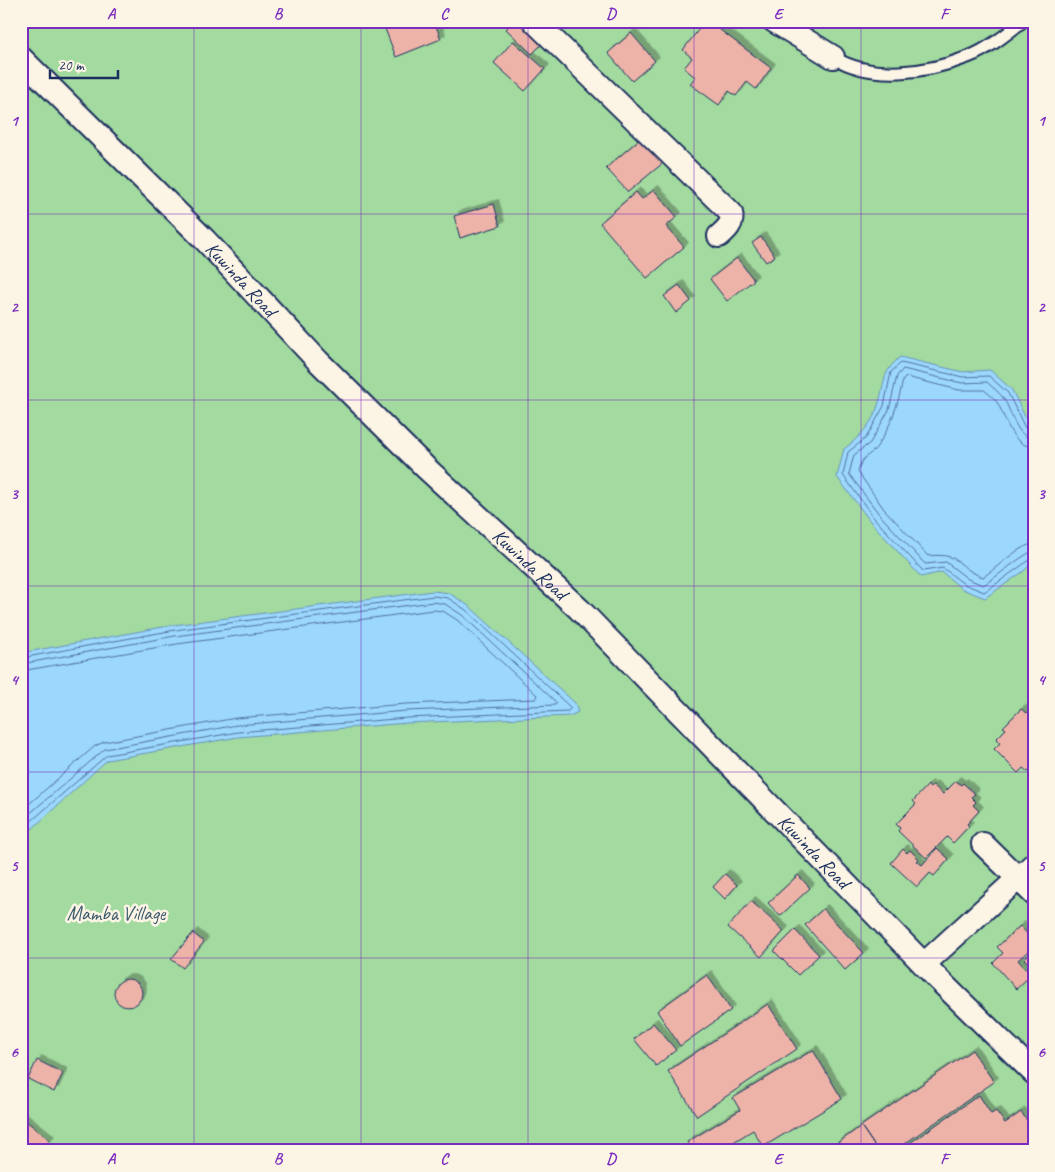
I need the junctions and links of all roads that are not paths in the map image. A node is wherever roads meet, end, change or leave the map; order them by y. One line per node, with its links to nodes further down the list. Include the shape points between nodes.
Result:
1 (534, 21): 6 (street, via 731,213 730,224)
2 (774, 21): 4 (street)
3 (1023, 21): 4 (lane, via 969,57 925,70 867,71)
4 (833, 57)
5 (21, 58): 10 (street, Kuwinda Road, via 205,240 318,362 579,609)
6 (719, 236)
7 (983, 844): 8 (street)
8 (1026, 871): 9 (street); 10 (street)
9 (1034, 894)
10 (924, 964): 11 (street, Kuwinda Road)
11 (1034, 1074)

